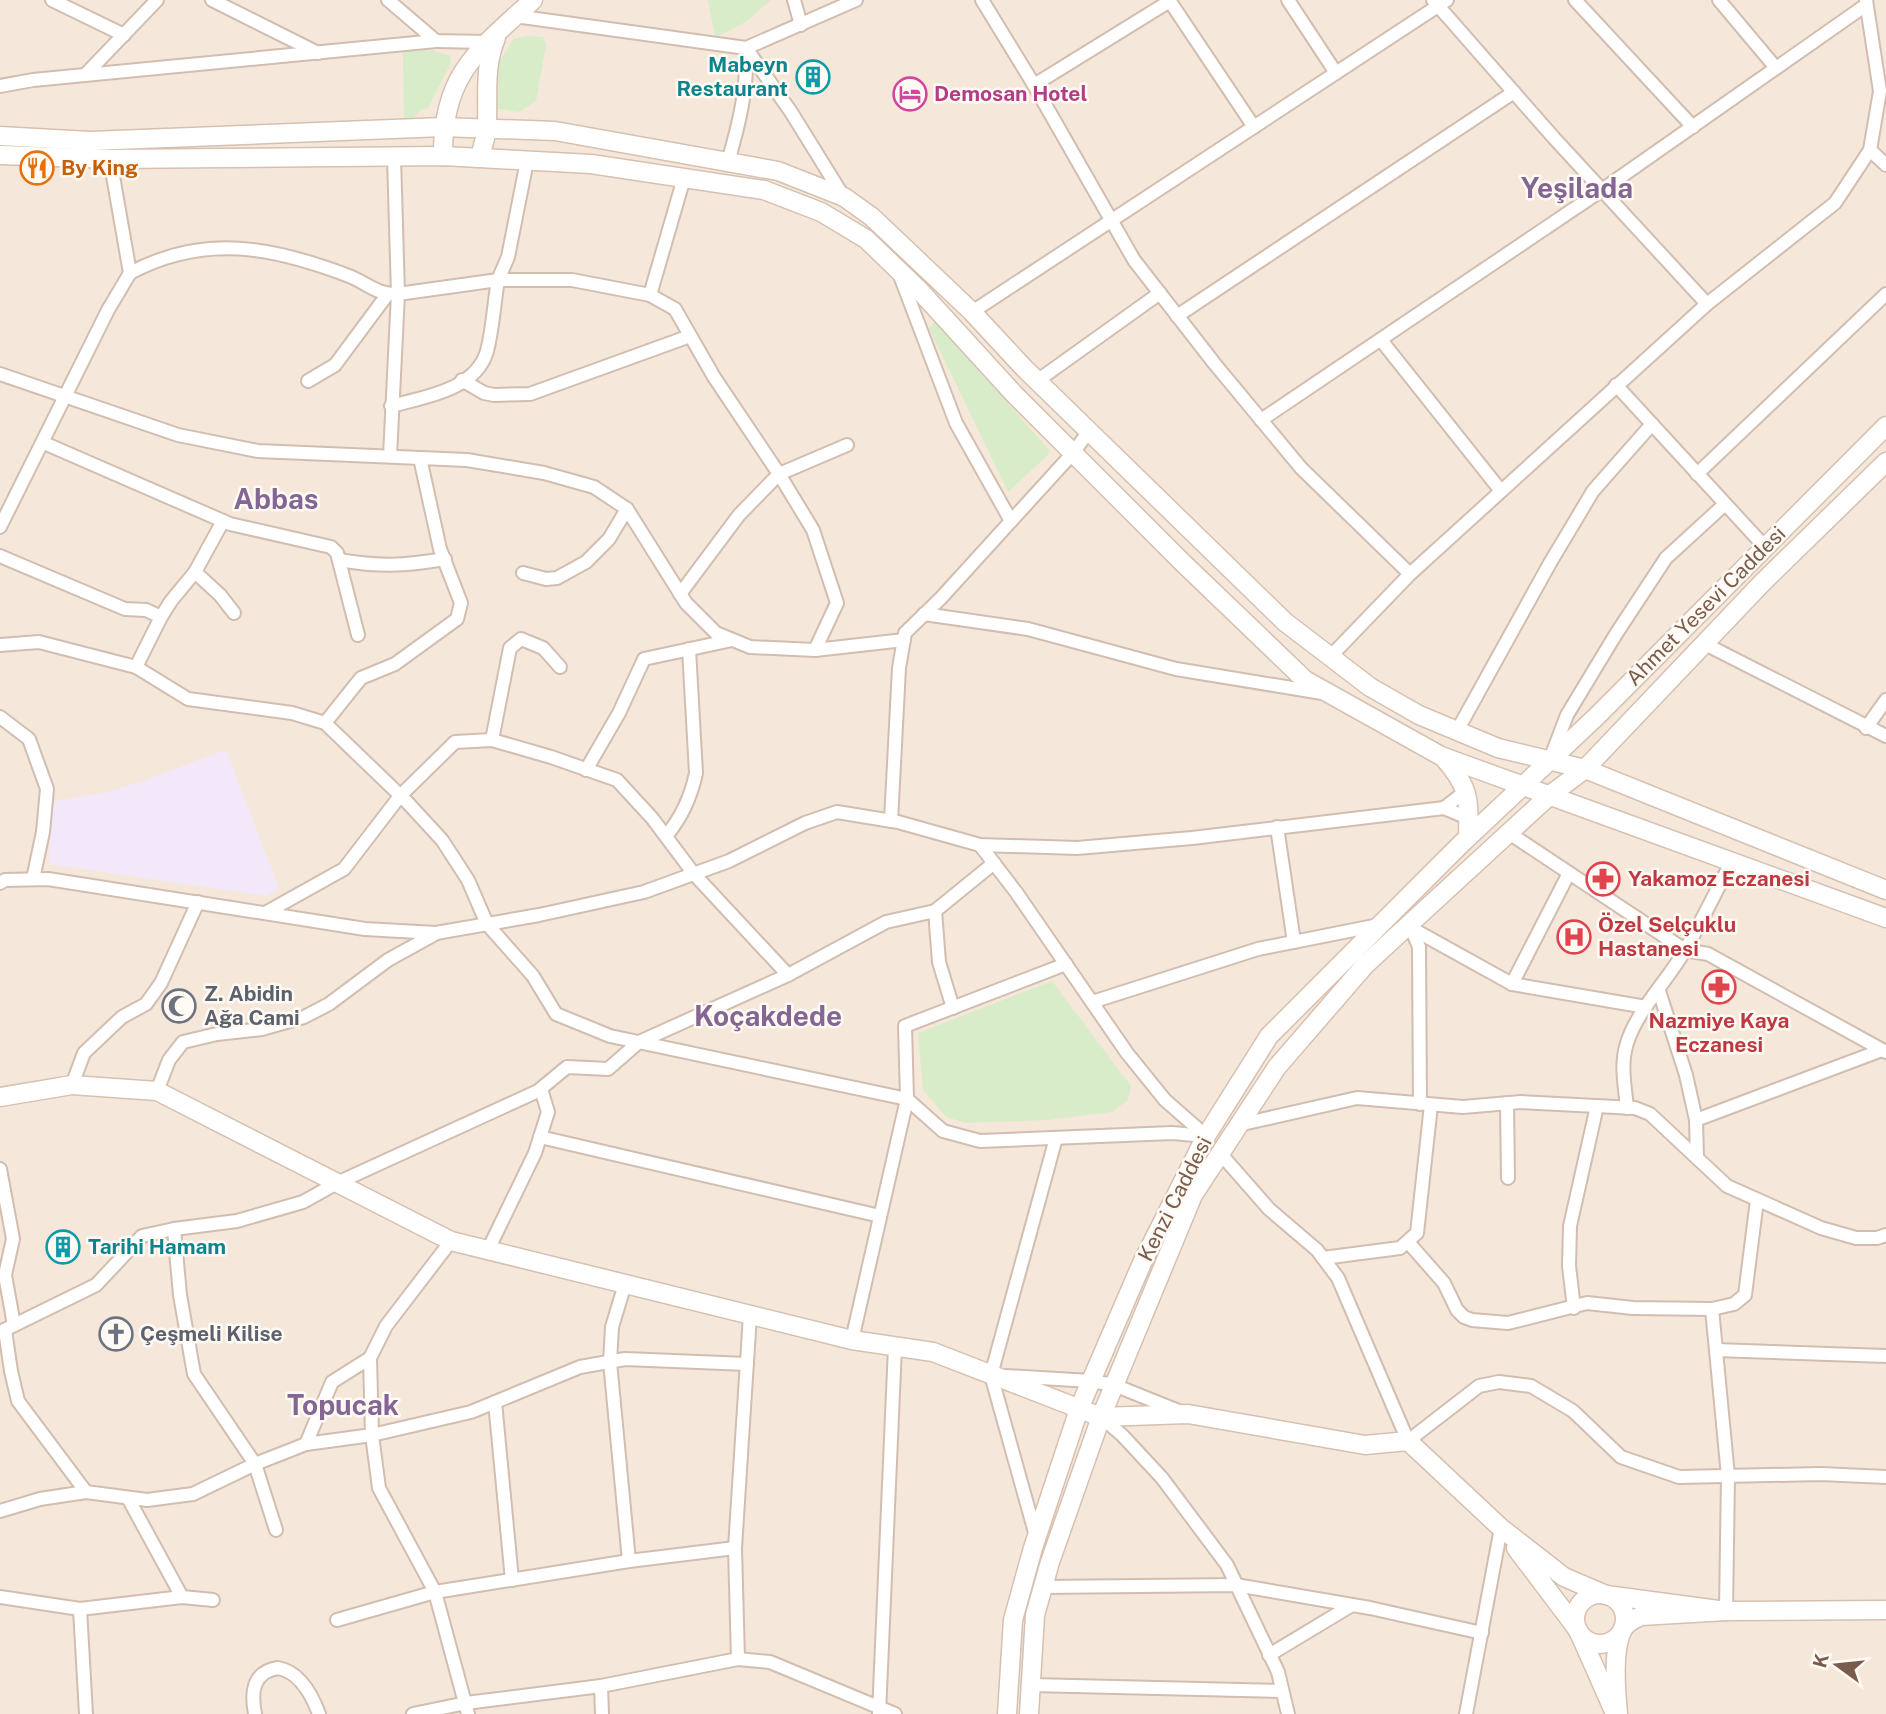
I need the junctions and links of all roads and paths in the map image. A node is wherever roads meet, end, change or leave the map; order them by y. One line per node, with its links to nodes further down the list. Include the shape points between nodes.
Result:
1 (52, 0): 13 (street)
2 (157, 0): 17 (street)
3 (212, 0): 21 (street)
4 (388, 0): 19 (street)
5 (794, 0): 16 (street)
6 (856, 0): 16 (street)
7 (982, 0): 25 (street)
8 (1288, 0): 23 (street)
9 (1575, 0): 30 (street)
10 (1719, 0): 22 (street)
11 (1169, 1): 25 (street); 29 (street)
12 (1439, 2): 23 (street); 27 (street)
13 (68, 3): 17 (street)
14 (1866, 3): 22 (street); 33 (street, via 1880,91)
15 (525, 5): 18 (main road); 20 (street)
16 (801, 25): 20 (street)
17 (124, 35): 24 (street)
18 (493, 37): 19 (street); 28 (main road, via 457,78); 31 (main road)
19 (436, 41): 21 (street)
20 (746, 48): 40 (street, via 744,104); 44 (street)
21 (318, 52): 24 (street)
22 (1776, 68): 30 (street)
23 (1336, 73): 29 (street)
24 (85, 75): 26 (street)
25 (1034, 85): 45 (street)
26 (0, 86)
27 (1514, 92): 43 (street); 55 (street)
28 (443, 127): 31 (main road); 32 (main road, via 90,141); 35 (main road)
29 (1254, 127): 45 (street)
30 (1693, 127): 43 (street)
31 (487, 128): 37 (main road); 40 (main road, via 555,131)
32 (0, 136)
33 (1870, 150): 41 (street); 53 (street, via 1835,203)
34 (0, 155): 38 (main road)
35 (443, 156): 36 (main road); 37 (main road)
36 (394, 157): 38 (main road); 51 (street)
37 (480, 158): 39 (main road)
38 (110, 159): 47 (street)
39 (527, 161): 42 (main road, via 591,164); 48 (street, via 508,257)
40 (728, 162): 44 (main road, via 778,171)
41 (1886, 165)
42 (684, 178): 46 (main road, via 764,190 821,212 866,239); 52 (street)
43 (1602, 190): 53 (street); 57 (street)
44 (844, 197): 54 (main road, via 872,217)
45 (1111, 220): 49 (street); 54 (street)
46 (898, 269): 71 (main road); 81 (street, via 956,423)
47 (130, 272): 51 (street, via 181,252 236,247 265,250 331,270 373,291); 63 (street)
48 (498, 280): 51 (street); 52 (street, via 572,280); 59 (street, via 486,353 474,373)
49 (1160, 293): 55 (street); 61 (street)
50 (1886, 294): 76 (street)
51 (392, 295): 60 (street, via 335,365); 64 (street)
52 (650, 295): 56 (street, via 675,309)
53 (1707, 304): 62 (street)
54 (972, 312): 61 (main road)
55 (1177, 316): 65 (street)
56 (690, 336): 59 (street, via 530,394 484,393); 75 (street)
57 (1381, 340): 65 (street); 77 (street)
58 (0, 374): 63 (street)
59 (462, 380): 64 (street, via 445,391)
60 (308, 381)
61 (1037, 381): 68 (main road)
62 (1616, 385): 66 (street); 77 (street)
63 (65, 398): 69 (street); 72 (street, via 178,435 258,452)
64 (391, 405): 72 (street)
65 (1261, 420): 89 (street, via 1301,468)
66 (1651, 424): 76 (street); 109 (street, via 1593,491)
67 (1886, 426): 83 (main road, Ahmet Yesevi Caddesi)
68 (1089, 431): 71 (street); 101 (main road, via 1285,622)
69 (44, 443): 80 (street); 82 (street)
70 (847, 445): 75 (street)
71 (1073, 453): 81 (street); 104 (main road, via 1305,680)
72 (390, 456): 73 (street)
73 (420, 458): 79 (street, via 467,460 544,473 594,487); 85 (street)
74 (1886, 462): 97 (main road, Ahmet Yesevi Caddesi)
75 (779, 474): 90 (street, via 739,514); 100 (street, via 813,530 837,603)
76 (1698, 474): 78 (street)
77 (1501, 491): 89 (street)
78 (1725, 504): 83 (street); 113 (street, via 1666,558 1567,715)
79 (627, 509): 88 (street, via 609,539 586,562 557,578); 90 (street)
80 (223, 521): 86 (street, via 331,547); 87 (street)
81 (1010, 521): 92 (street)
82 (0, 527)
83 (1765, 547): 113 (main road, Ahmet Yesevi Caddesi)
84 (0, 556): 93 (street, via 125,609 146,610)
85 (445, 559): 86 (street, via 397,566); 107 (street, via 461,603 457,619 395,664 360,678)
86 (339, 560): 94 (street)
87 (195, 572): 91 (street); 93 (street)
88 (523, 573)
89 (1410, 574): 101 (street)
90 (680, 594): 96 (street, via 716,633)
91 (234, 613)
92 (924, 614): 95 (street); 104 (street, via 1028,629 1176,669)
93 (161, 617): 102 (street)
94 (358, 635)
95 (904, 639): 100 (street); 122 (street)
96 (732, 640): 99 (street); 100 (street, via 750,648)
97 (1705, 643): 108 (street); 114 (main road, Ahmet Yesevi Caddesi)
98 (0, 645): 102 (street, via 39,642)
99 (689, 649): 115 (street, via 644,659); 125 (street, via 696,772 682,814)
100 (815, 650)
101 (1330, 657): 109 (main road, via 1370,687)
102 (136, 667): 107 (street, via 188,699 292,713)
103 (560, 667): 111 (street, via 543,648 521,639 510,648)
104 (1327, 694): 112 (main road)
105 (1886, 700): 108 (street)
106 (0, 718): 132 (street, via 29,738 47,789)
107 (325, 723): 119 (street)
108 (1866, 728): 110 (street)
109 (1457, 731): 113 (main road, via 1498,748)
110 (1886, 736)
111 (492, 740): 115 (street); 119 (street, via 455,742)
112 (1441, 756): 116 (main road); 117 (main road)
113 (1550, 761): 114 (main road); 116 (main road, Ahmet Yesevi Caddesi)
114 (1585, 769): 118 (main road, Ahmet Yesevi Caddesi); 134 (main road)
115 (586, 770): 125 (street, via 617,780)
116 (1524, 784): 118 (main road); 126 (main road, Kenzi Caddesi)
117 (1466, 791): 120 (street); 121 (main road)
118 (1550, 795): 124 (main road, Kenzi Caddesi); 128 (main road)
119 (400, 796): 137 (street, via 344,869); 139 (street, via 442,840 468,880)
120 (1444, 808): 121 (street); 123 (street)
121 (1468, 818): 126 (main road)
122 (891, 821): 127 (street); 131 (street, via 837,812)
123 (1277, 827): 127 (street, via 1077,848); 142 (street)
124 (1509, 833): 130 (street); 163 (main road, Kenzi Caddesi, via 1366,964 1277,1067)
125 (666, 836): 131 (street)
126 (1468, 837): 140 (main road, Kenzi Caddesi)
127 (980, 845): 129 (street)
128 (1732, 861): 138 (main road); 143 (street)
129 (994, 863): 136 (street); 144 (street)
130 (1569, 873): 143 (street); 146 (street)
131 (694, 874): 139 (street, via 644,892); 145 (street)
132 (33, 879): 133 (street); 135 (street)
133 (0, 883)
134 (1886, 890)
135 (198, 902): 137 (street); 153 (street, via 161,984 146,1004 122,1017 84,1053)
136 (935, 911): 145 (street, via 886,922); 150 (street, via 939,962)
137 (267, 912): 141 (street, via 365,929)
138 (1886, 918)
139 (487, 924): 141 (street); 151 (street, via 533,976 556,1014 610,1036)
140 (1380, 925): 142 (street); 164 (main road, Kenzi Caddesi, via 1269,1036)
141 (436, 933): 155 (street, via 304,1017 183,1042 169,1060)
142 (1294, 942): 148 (street, via 1258,949)
143 (1685, 950): 147 (street); 152 (street, via 1708,954)
144 (1066, 964): 148 (street); 150 (street)
145 (788, 975): 151 (street)
146 (1512, 984): 149 (street); 159 (street, via 1411,928 1419,947)
147 (1659, 991): 149 (street); 162 (street)
148 (1092, 1002): 164 (street, via 1165,1100)
149 (1646, 1007): 161 (street, via 1626,1045)
150 (953, 1008): 157 (street, via 905,1026)
151 (639, 1042): 154 (street, via 608,1069 567,1067); 157 (street)
152 (1884, 1051): 162 (street)
153 (72, 1085): 155 (main road); 156 (main road)
154 (541, 1089): 165 (street, via 548,1112); 171 (street)
155 (157, 1091): 171 (main road)
156 (0, 1097)
157 (907, 1099): 166 (street, via 943,1131 968,1138); 173 (street)
158 (1507, 1103): 159 (street); 160 (street); 170 (street)
159 (1426, 1104): 163 (street, via 1357,1098); 177 (street, via 1420,1223)
160 (1597, 1106): 161 (street); 181 (street, via 1570,1226)
161 (1627, 1108): 168 (street, via 1650,1114)
162 (1696, 1120): 168 (street)
163 (1238, 1125): 167 (main road, Kenzi Caddesi)
164 (1206, 1136): 166 (street); 193 (main road, Kenzi Caddesi, via 1142,1263)
165 (540, 1137): 173 (street); 178 (street)
166 (1056, 1138): 192 (street)
167 (1219, 1152): 179 (street, via 1269,1209); 194 (main road, Kenzi Caddesi, via 1193,1195)
168 (1697, 1158): 172 (street, via 1727,1186)
169 (0, 1169): 184 (street, via 13,1238 5,1275)
170 (1508, 1178)
171 (337, 1183): 174 (street, via 303,1202 237,1221); 176 (main road)
172 (1757, 1200): 175 (street, via 1856,1238); 182 (street, via 1745,1295 1734,1304)
173 (880, 1216): 185 (street)
174 (174, 1229): 184 (street, via 142,1236 96,1285); 202 (street, via 194,1374)
175 (1886, 1235)
176 (451, 1241): 178 (main road); 189 (street, via 386,1326)
177 (1408, 1242): 179 (street, via 1400,1248); 181 (street, via 1444,1283 1464,1317 1508,1323)
178 (488, 1250): 180 (main road)
179 (1323, 1258): 200 (street, via 1338,1279)
180 (625, 1284): 183 (main road); 190 (street, via 612,1327)
181 (1574, 1308): 182 (street, via 1587,1303)
182 (1713, 1309): 187 (street)
183 (750, 1315): 185 (main road); 191 (street)
184 (6, 1329): 205 (street, via 18,1401)
185 (852, 1340): 186 (main road)
186 (895, 1347): 192 (main road, via 933,1352); 235 (street)
187 (1716, 1350): 188 (street); 203 (street)
188 (1886, 1356)
189 (370, 1358): 199 (street); 201 (street, via 332,1381)
190 (610, 1362): 191 (street); 195 (street, via 580,1367); 212 (street)
191 (747, 1364): 211 (street)
192 (991, 1375): 193 (street); 196 (main road); 210 (street)
193 (1091, 1381): 194 (street); 196 (main road, Kenzi Caddesi)
194 (1114, 1385): 197 (street); 198 (main road, Kenzi Caddesi)
195 (495, 1402): 199 (street); 213 (street)
196 (1079, 1409): 198 (main road); 210 (main road, Kenzi Caddesi)
197 (1188, 1414): 198 (main road); 200 (main road, via 1365,1445)
198 (1101, 1417): 214 (street, via 1162,1478 1227,1565); 215 (main road, Kenzi Caddesi)
199 (372, 1435): 201 (street); 216 (street, via 379,1488)
200 (1408, 1441): 203 (street, via 1479,1386 1499,1382 1531,1386 1573,1410 1621,1457 1638,1464 1679,1477); 208 (main road)
201 (306, 1444): 202 (street)
202 (255, 1464): 206 (street, via 193,1494); 209 (street)
203 (1728, 1476): 204 (street); 224 (street)
204 (1886, 1477)
205 (86, 1492): 206 (street); 207 (street)
206 (128, 1498): 219 (street)
207 (0, 1511)
208 (1501, 1528): 217 (main road, via 1564,1577); 227 (main road); 228 (street)
209 (276, 1530)
210 (1036, 1537): 242 (main road, Kenzi Caddesi, via 1013,1619)
211 (735, 1548): 212 (street); 230 (street)
212 (629, 1562): 213 (street)
213 (512, 1580): 216 (street)
214 (1236, 1585): 215 (street); 221 (street); 229 (street)
215 (1043, 1587): 231 (main road, Kenzi Caddesi, via 1035,1615)
216 (435, 1592): 225 (street); 234 (street)
217 (1606, 1595): 224 (main road); 226 (main road, via 1623,1608); 227 (main road, via 1592,1595 1581,1603 1575,1616)
218 (0, 1597): 222 (street)
219 (183, 1597): 220 (street); 222 (street)
220 (213, 1600)
221 (1352, 1605): 228 (street); 229 (street)
222 (80, 1609): 236 (street)
223 (1886, 1610): 224 (main road)
224 (1727, 1611): 226 (main road, via 1641,1616)
225 (337, 1620)
226 (1623, 1629): 227 (main road, via 1614,1640 1601,1644 1587,1640); 246 (main road, via 1615,1667)
227 (1578, 1630): 246 (main road)
228 (1482, 1633): 245 (street)
229 (1269, 1655): 233 (street)
230 (738, 1659): 232 (street); 235 (street, via 769,1662)
231 (1031, 1685): 233 (street); 243 (main road, Kenzi Caddesi)
232 (601, 1686): 234 (street); 240 (street)
233 (1282, 1691): 244 (street)
234 (467, 1708): 239 (street)
235 (879, 1712): 241 (street)
236 (86, 1714)
237 (256, 1714): 238 (street, via 254,1684 262,1674 278,1668 295,1675)
238 (319, 1714)
239 (413, 1714)
240 (603, 1714)
241 (895, 1714)
242 (1007, 1714)
243 (1029, 1714)
244 (1288, 1714)
245 (1466, 1714)
246 (1616, 1714)

